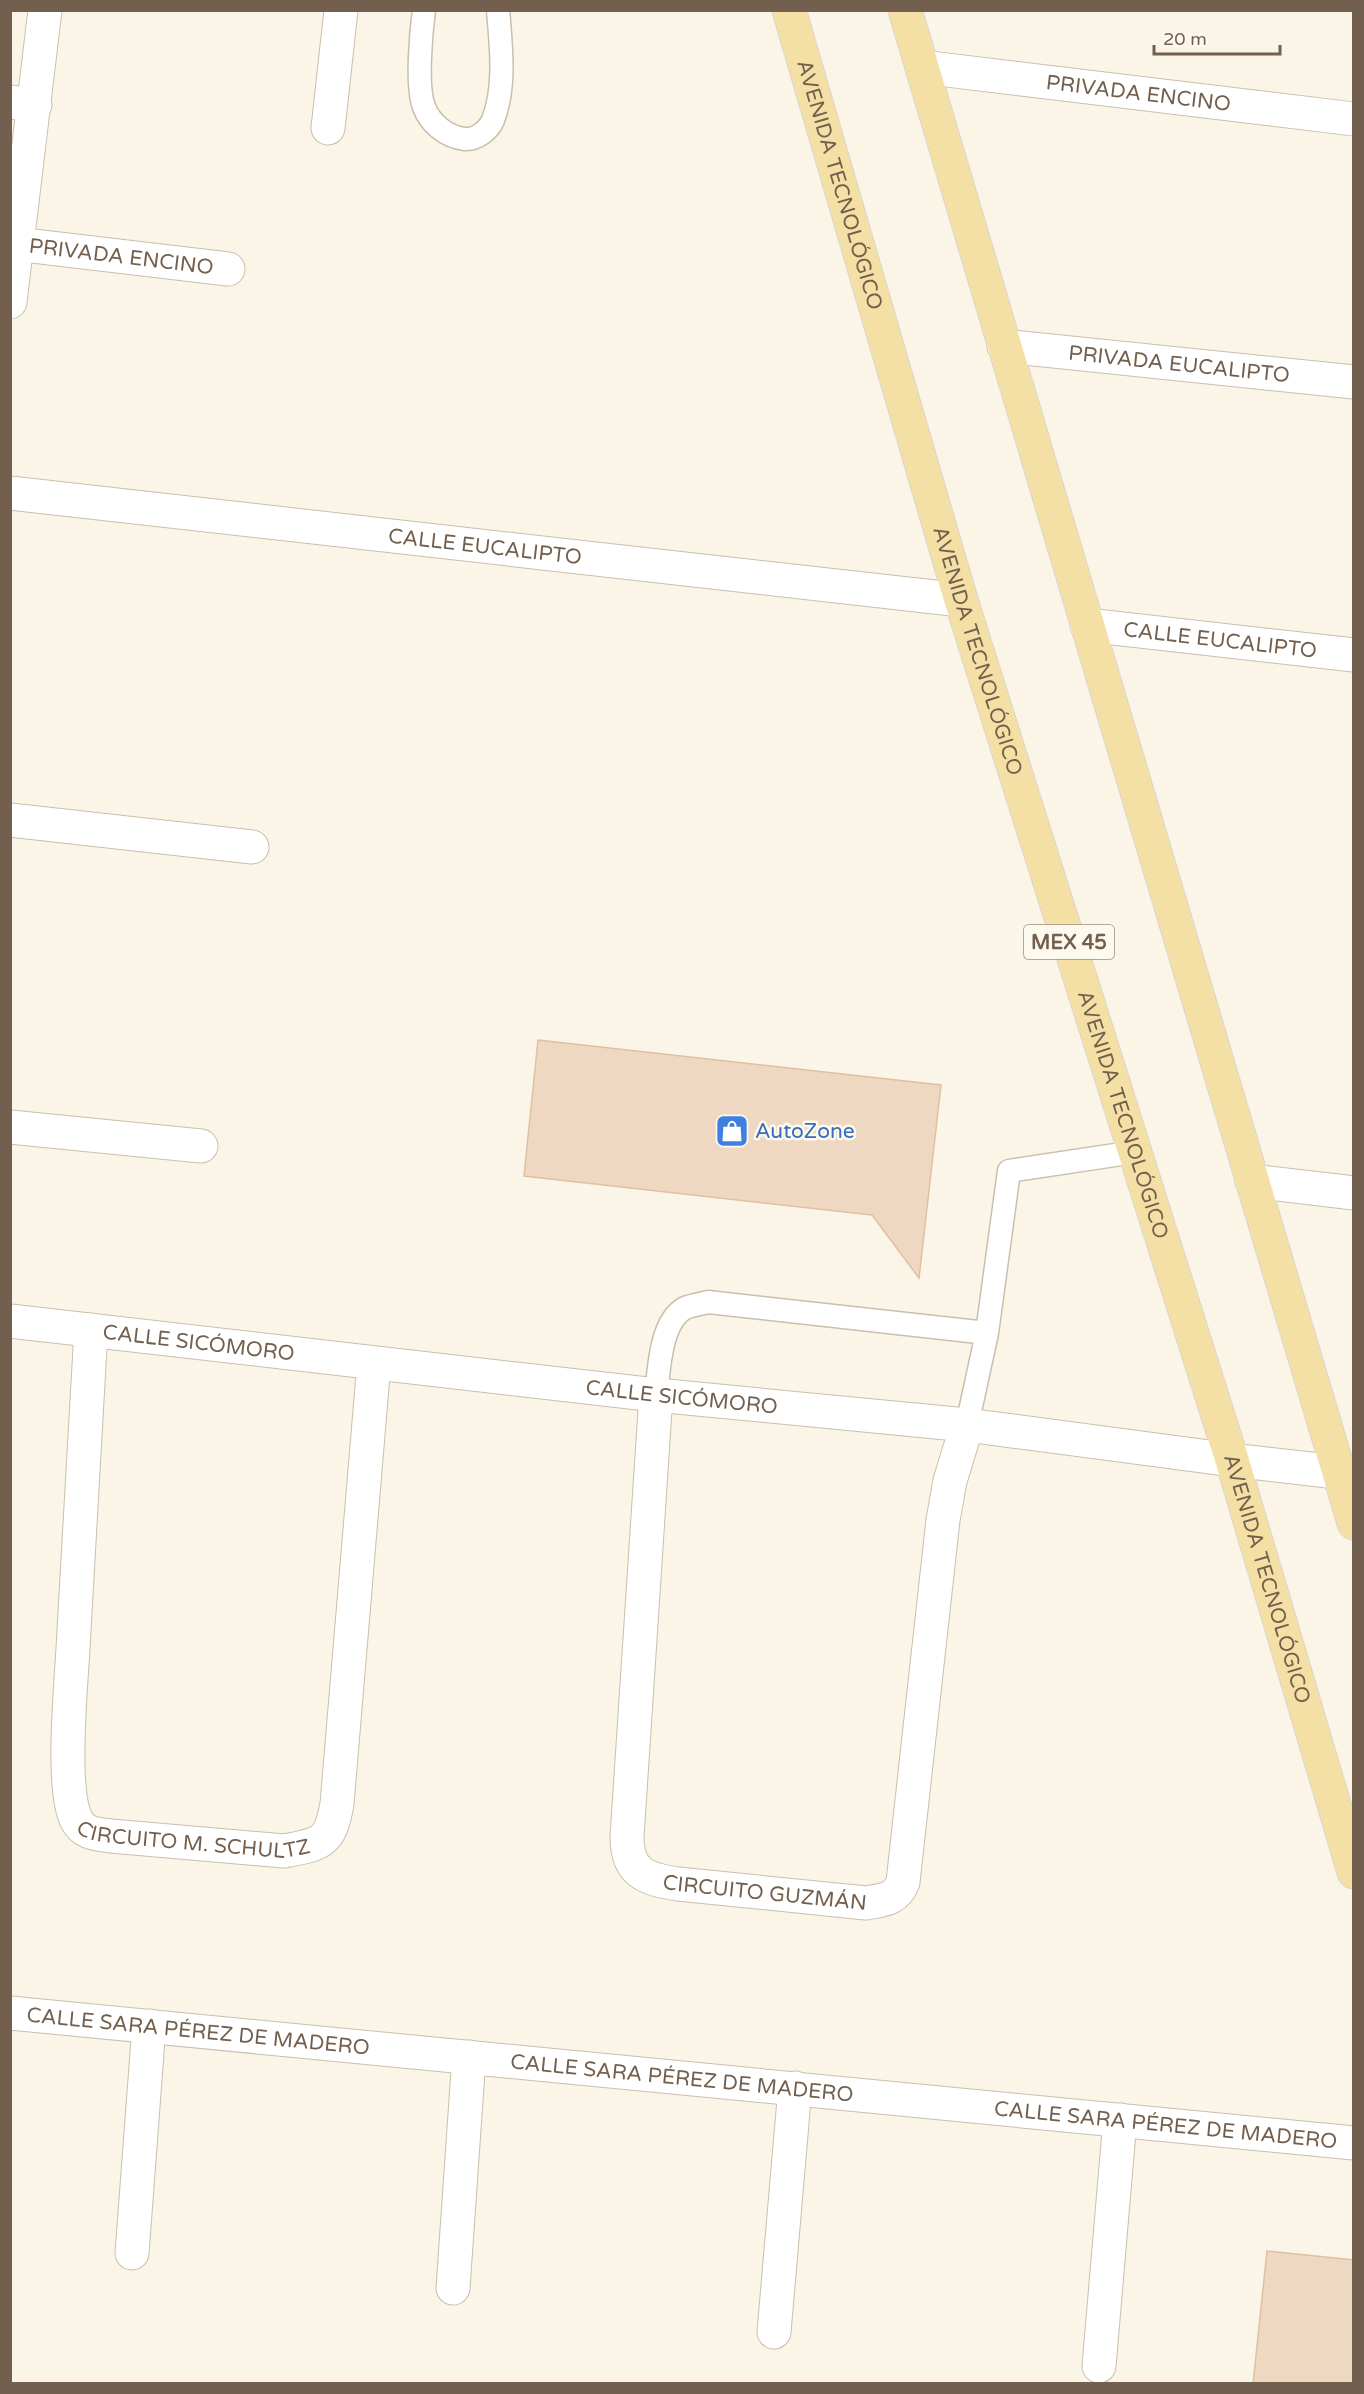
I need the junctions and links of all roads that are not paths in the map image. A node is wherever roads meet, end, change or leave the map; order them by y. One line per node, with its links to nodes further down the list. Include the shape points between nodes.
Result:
1 (45, 10): 8 (street)
2 (341, 10): 10 (street)
3 (424, 10): 4 (lane, via 423,106 436,127 468,140 484,133 492,122 500,95)
4 (498, 10)
5 (789, 10): 17 (main road, AVENIDA TECNOLÓGICO / MEX 45)
6 (905, 10): 7 (main road)
7 (922, 67): 9 (street, PRIVADA ENCINO); 14 (main road)
8 (22, 104): 11 (street)
9 (1353, 119)
10 (328, 128)
11 (16, 244): 12 (street, PRIVADA ENCINO); 13 (street)
12 (228, 269)
13 (10, 302)
14 (1004, 346): 15 (street, PRIVADA EUCALIPTO); 18 (main road)
15 (1353, 381)
16 (10, 493): 17 (street, CALLE EUCALIPTO)
17 (961, 600): 24 (main road, AVENIDA TECNOLÓGICO / MEX 45)
18 (1087, 625): 19 (street, CALLE EUCALIPTO); 25 (main road)
19 (1353, 655)
20 (10, 820): 21 (street)
21 (252, 847)
22 (10, 1127): 23 (street)
23 (201, 1146)
24 (1135, 1152): 29 (lane, via 1009,1171); 33 (main road, AVENIDA TECNOLÓGICO / MEX 45)
25 (1252, 1181): 26 (street); 34 (main road)
26 (1353, 1193)
27 (10, 1321): 28 (street, CALLE SICÓMORO)
28 (91, 1330): 30 (street, CALLE SICÓMORO); 30 (street, CIRCUITO M. SCHULTZ, via 69,1770 77,1822 89,1833 111,1836 284,1851 324,1839 333,1824)
29 (987, 1333): 31 (lane, via 708,1302 684,1309 673,1320 663,1340); 32 (lane)
30 (374, 1363): 31 (street, CALLE SICÓMORO)
31 (656, 1395): 32 (street, CALLE SICÓMORO); 32 (street, CIRCUITO GUZMÁN, via 627,1837 631,1864 649,1877 678,1884 866,1903 891,1898 903,1882 943,1520)
32 (967, 1425): 33 (street, CALLE SICÓMORO)
33 (1232, 1460): 34 (street, CALLE SICÓMORO); 36 (main road, AVENIDA TECNOLÓGICO / MEX 45)
34 (1346, 1473): 35 (main road)
35 (1353, 1523)
36 (1353, 1872)
37 (10, 2013): 38 (street, CALLE SARA PÉREZ DE MADERO)
38 (149, 2026): 39 (street, CALLE SARA PÉREZ DE MADERO); 43 (street)
39 (469, 2057): 40 (street, CALLE SARA PÉREZ DE MADERO); 44 (street)
40 (795, 2088): 41 (street, CALLE SARA PÉREZ DE MADERO); 45 (street)
41 (1120, 2120): 42 (street, CALLE SARA PÉREZ DE MADERO); 46 (street)
42 (1353, 2143)
43 (132, 2253)
44 (453, 2288)
45 (774, 2332)
46 (1099, 2366)

